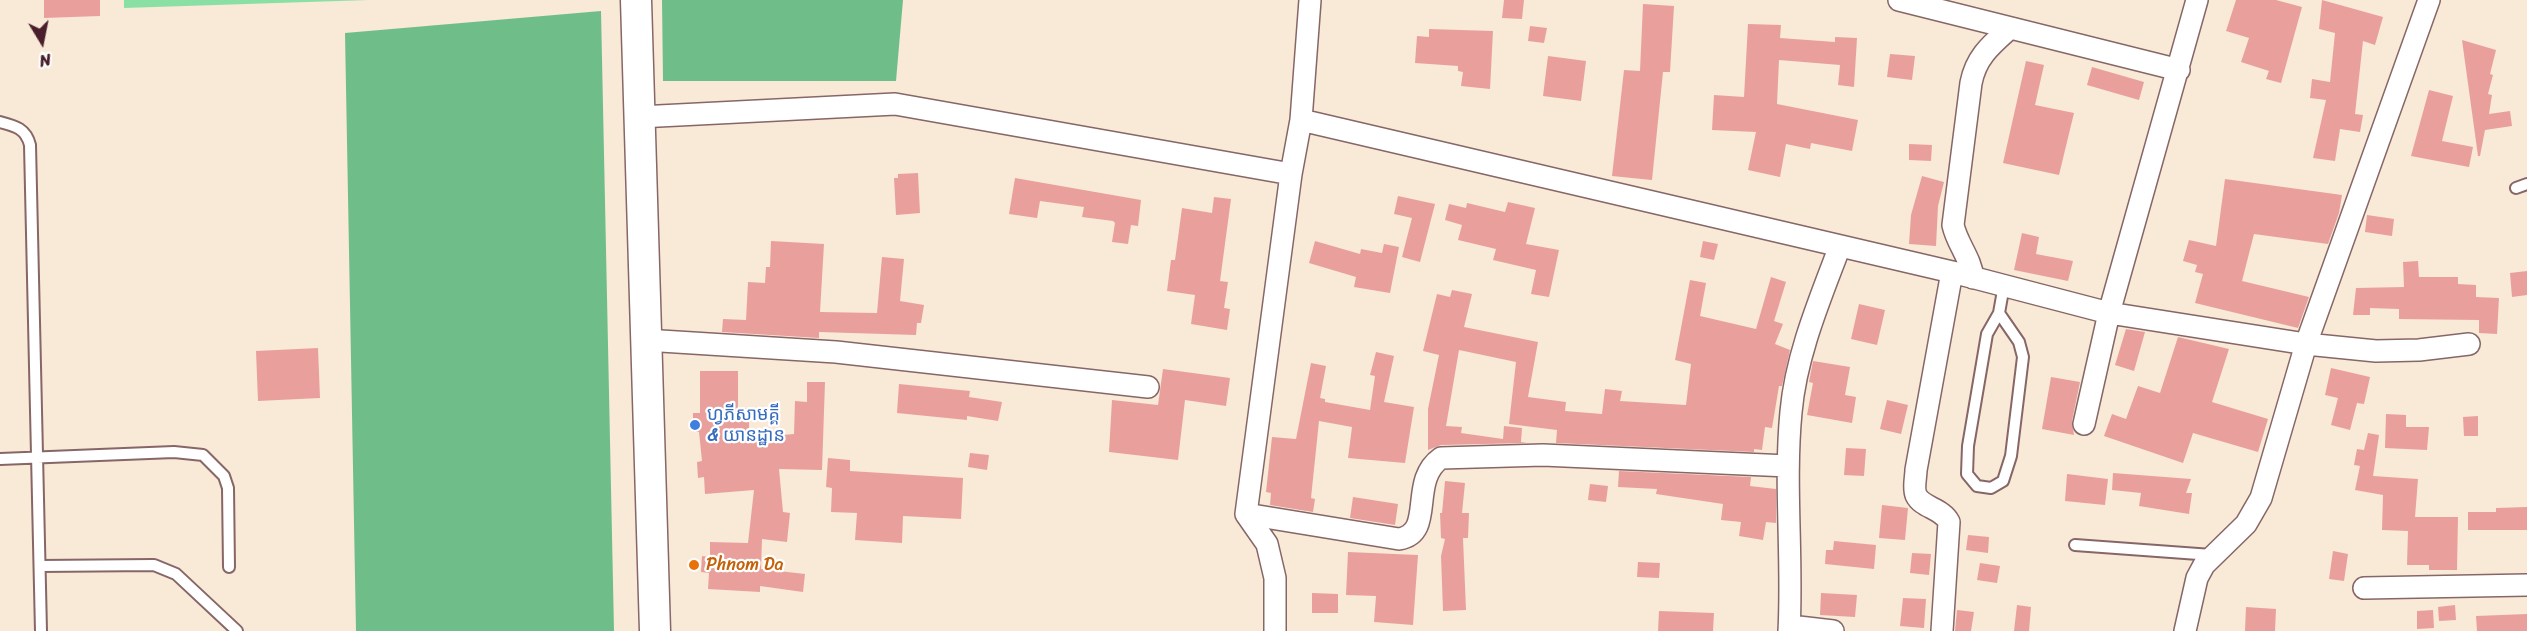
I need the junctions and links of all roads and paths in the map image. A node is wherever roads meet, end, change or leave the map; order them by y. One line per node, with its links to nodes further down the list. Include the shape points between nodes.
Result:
1 (636, 0): 8 (main road)
2 (1310, 0): 9 (street)
3 (1899, 0): 6 (street)
4 (2197, 0): 7 (street)
5 (2429, 0): 19 (street)
6 (2010, 28): 7 (street); 14 (street, via 1983,53 1971,83 1953,225)
7 (2179, 70): 17 (street)
8 (639, 117): 11 (street, via 895,104); 18 (main road)
9 (1301, 120): 11 (street); 12 (street)
10 (0, 122): 24 (lane, via 21,129 30,145)
11 (1291, 174): 26 (street)
12 (1840, 246): 13 (street); 25 (street, via 1796,375)
13 (1952, 272): 14 (street); 39 (street, via 1916,470 1917,496 1946,515 1949,522)
14 (1972, 278): 15 (street)
15 (2004, 285): 16 (lane); 17 (street)
16 (1999, 313): 16 (lane, via 1988,334 1968,446 1967,474 1977,486 1991,488 2003,481 2011,456 2023,357 2019,342)
17 (2109, 313): 19 (street); 22 (street)
18 (645, 340): 21 (street, via 836,352); 36 (main road)
19 (2306, 344): 20 (street, via 2376,351); 28 (street, via 2254,513)
20 (2469, 344)
21 (1148, 387)
22 (2085, 424)
23 (0, 459): 24 (lane)
24 (37, 459): 29 (lane); 30 (lane, via 174,452 203,455 225,476 228,488)
25 (1788, 466): 26 (street, via 1543,455 1441,458 1430,466 1425,477 1418,529 1410,537 1399,539); 33 (street)
26 (1246, 514): 37 (street, via 1267,544 1270,556 1275,578)
27 (2075, 545): 28 (lane)
28 (2212, 555): 40 (street, via 2197,578)
29 (40, 566): 34 (lane); 35 (lane, via 154,565 176,574)
30 (229, 567)
31 (2527, 585): 32 (street)
32 (2364, 588)
33 (1790, 628): 38 (street)
34 (41, 631)
35 (237, 631)
36 (655, 631)
37 (1275, 631)
38 (1833, 631)
39 (1942, 631)
40 (2185, 631)

